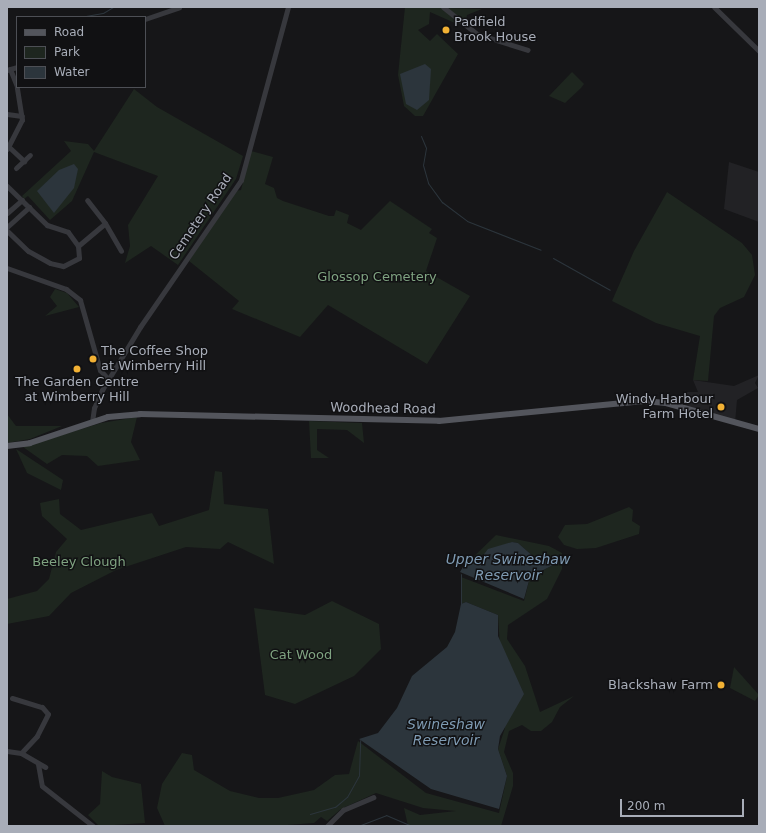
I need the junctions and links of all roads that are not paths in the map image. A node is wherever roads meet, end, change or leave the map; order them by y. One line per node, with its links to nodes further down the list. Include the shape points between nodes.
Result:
1 (179, 7): 5 (street)
2 (288, 7): 28 (street, Cemetery Road, via 241,180)
3 (444, 7): 6 (street, via 477,34)
4 (714, 7): 7 (street)
5 (146, 19)
6 (528, 50)
7 (759, 51)
8 (9, 70): 9 (street)
9 (16, 85)
10 (17, 88): 12 (street)
11 (7, 114): 12 (street)
12 (22, 116): 13 (street, via 20,129)
13 (8, 148): 15 (street)
14 (30, 155): 15 (street)
15 (24, 161): 16 (street)
16 (16, 168)
17 (7, 186): 18 (street)
18 (22, 200): 20 (street); 21 (street)
19 (87, 200): 22 (street)
20 (29, 207): 23 (street); 25 (street, via 47,225 68,232)
21 (7, 213)
22 (105, 223): 25 (street); 26 (street)
23 (7, 227)
24 (7, 231): 25 (street, via 28,251 56,265 78,260)
25 (78, 246)
26 (121, 251)
27 (7, 268): 28 (street, via 66,289 80,300 100,370)
28 (108, 380): 29 (street, Cemetery Road, via 94,408)
29 (92, 422): 30 (main road, Woodhead Road, via 140,414 446,421 644,401 666,403); 31 (main road, Woodhead Road, via 30,443)
30 (759, 429)
31 (7, 446)
32 (12, 698): 34 (street, via 42,707 48,714 37,736)
33 (7, 751): 34 (street)
34 (21, 753): 35 (street)
35 (38, 764): 36 (street); 38 (street, via 42,786)
36 (45, 767)
37 (373, 798): 39 (street, via 338,814)
38 (93, 826)
39 (326, 826)

